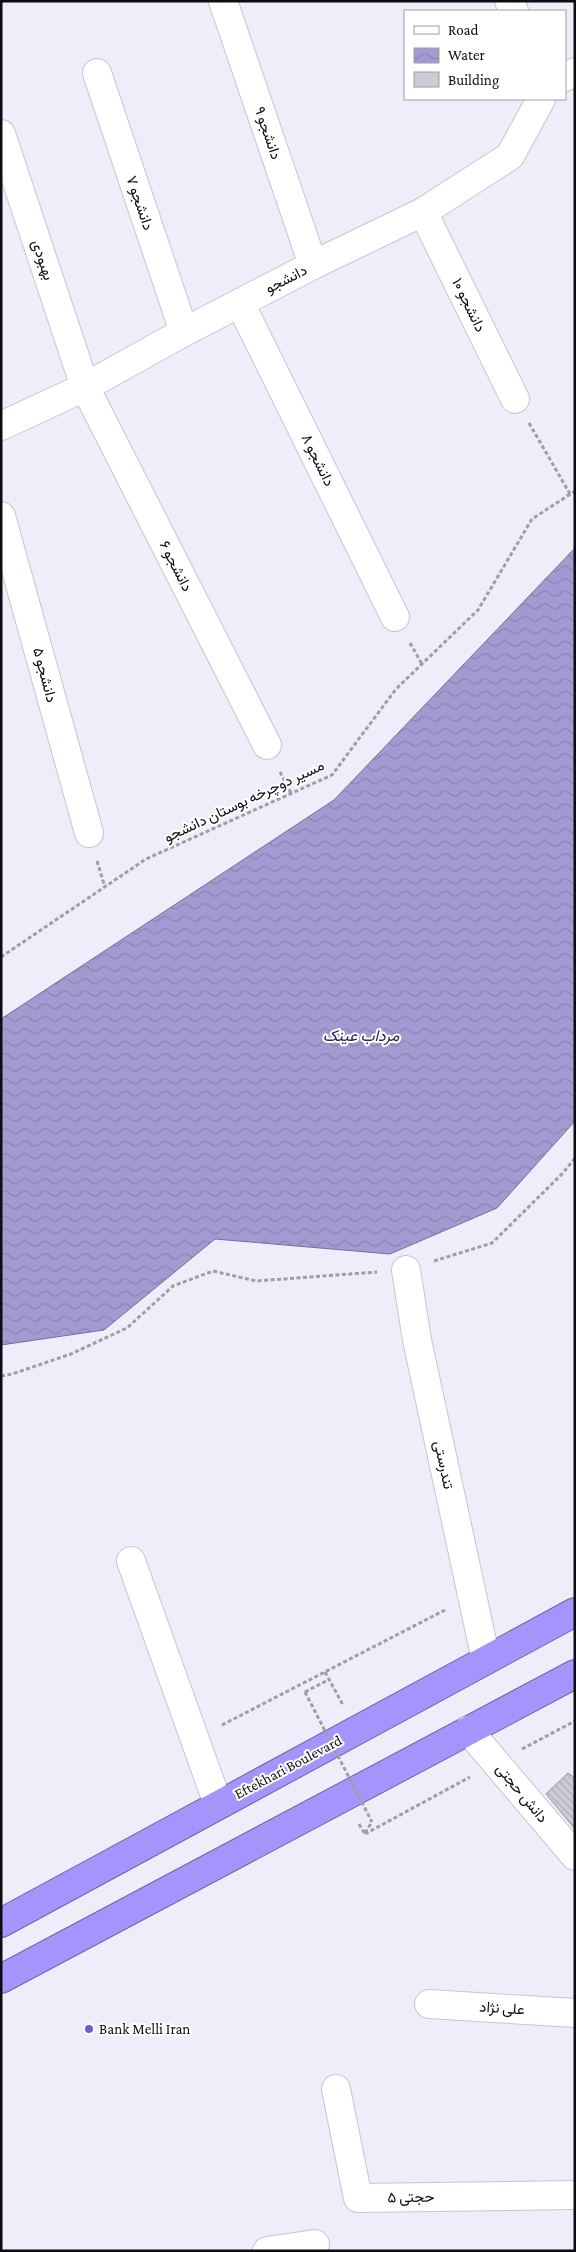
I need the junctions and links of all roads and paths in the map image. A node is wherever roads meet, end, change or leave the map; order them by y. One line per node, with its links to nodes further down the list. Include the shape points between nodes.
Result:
1 (223, 1): 7 (street, دانشجو ۹)
2 (97, 73): 9 (street, دانشجو ۷)
3 (539, 100): 6 (street, دانشجو, via 510,156)
4 (1, 134): 5 (street, بهبودی)
5 (6, 163): 10 (street, بهبودی)
6 (424, 212): 7 (street, دانشجو); 11 (street, دانشجو ۱۰)
7 (313, 264): 8 (street, دانشجو)
8 (240, 303): 9 (street, دانشجو); 16 (street, دانشجو ۸)
9 (184, 332): 10 (street, دانشجو)
10 (85, 387): 12 (street, دانشجو); 17 (street, دانشجو ۶)
11 (515, 399): 14 (path)
12 (1, 426)
13 (575, 491): 14 (path, مسیر دوچرخه بوستان دانشجو)
14 (570, 494): 19 (path, مسیر دوچرخه بوستان دانشجو, via 532,519 478,610 396,689 332,776 146,859)
15 (1, 516): 18 (street, دانشجو ۵)
16 (395, 617)
17 (267, 745)
18 (89, 833)
19 (1, 957)
20 (575, 1158): 21 (path, via 492,1243)
21 (406, 1270): 22 (path, via 256,1281 213,1271 173,1286 126,1328 71,1354); 24 (street, تندرستی, via 417,1340)
22 (1, 1376)
23 (131, 1561): 31 (street)
24 (472, 1596): 26 (street, تندرستی); 27 (path)
25 (575, 1612): 26 (highway, Eftekhari Boulevard)
26 (486, 1660): 33 (highway, Eftekhari Boulevard)
27 (325, 1672): 31 (path); 32 (path, bridge, via 328,1680 305,1692 372,1822 365,1834)
28 (575, 1674): 30 (highway)
29 (575, 1721): 32 (path)
30 (468, 1730): 32 (street, دانش حجتی); 36 (highway)
31 (195, 1739): 33 (street)
32 (496, 1763): 34 (street, دانش حجتی)
33 (218, 1804): 35 (highway, Eftekhari Boulevard)
34 (575, 1856)
35 (1, 1923)
36 (1, 1979)
37 (429, 2004): 38 (street, علی نژاد)
38 (575, 2013)
39 (336, 2089): 40 (street, حجتی ۵, via 358,2198)
40 (575, 2195)
41 (315, 2244): 42 (street)
42 (267, 2251)

